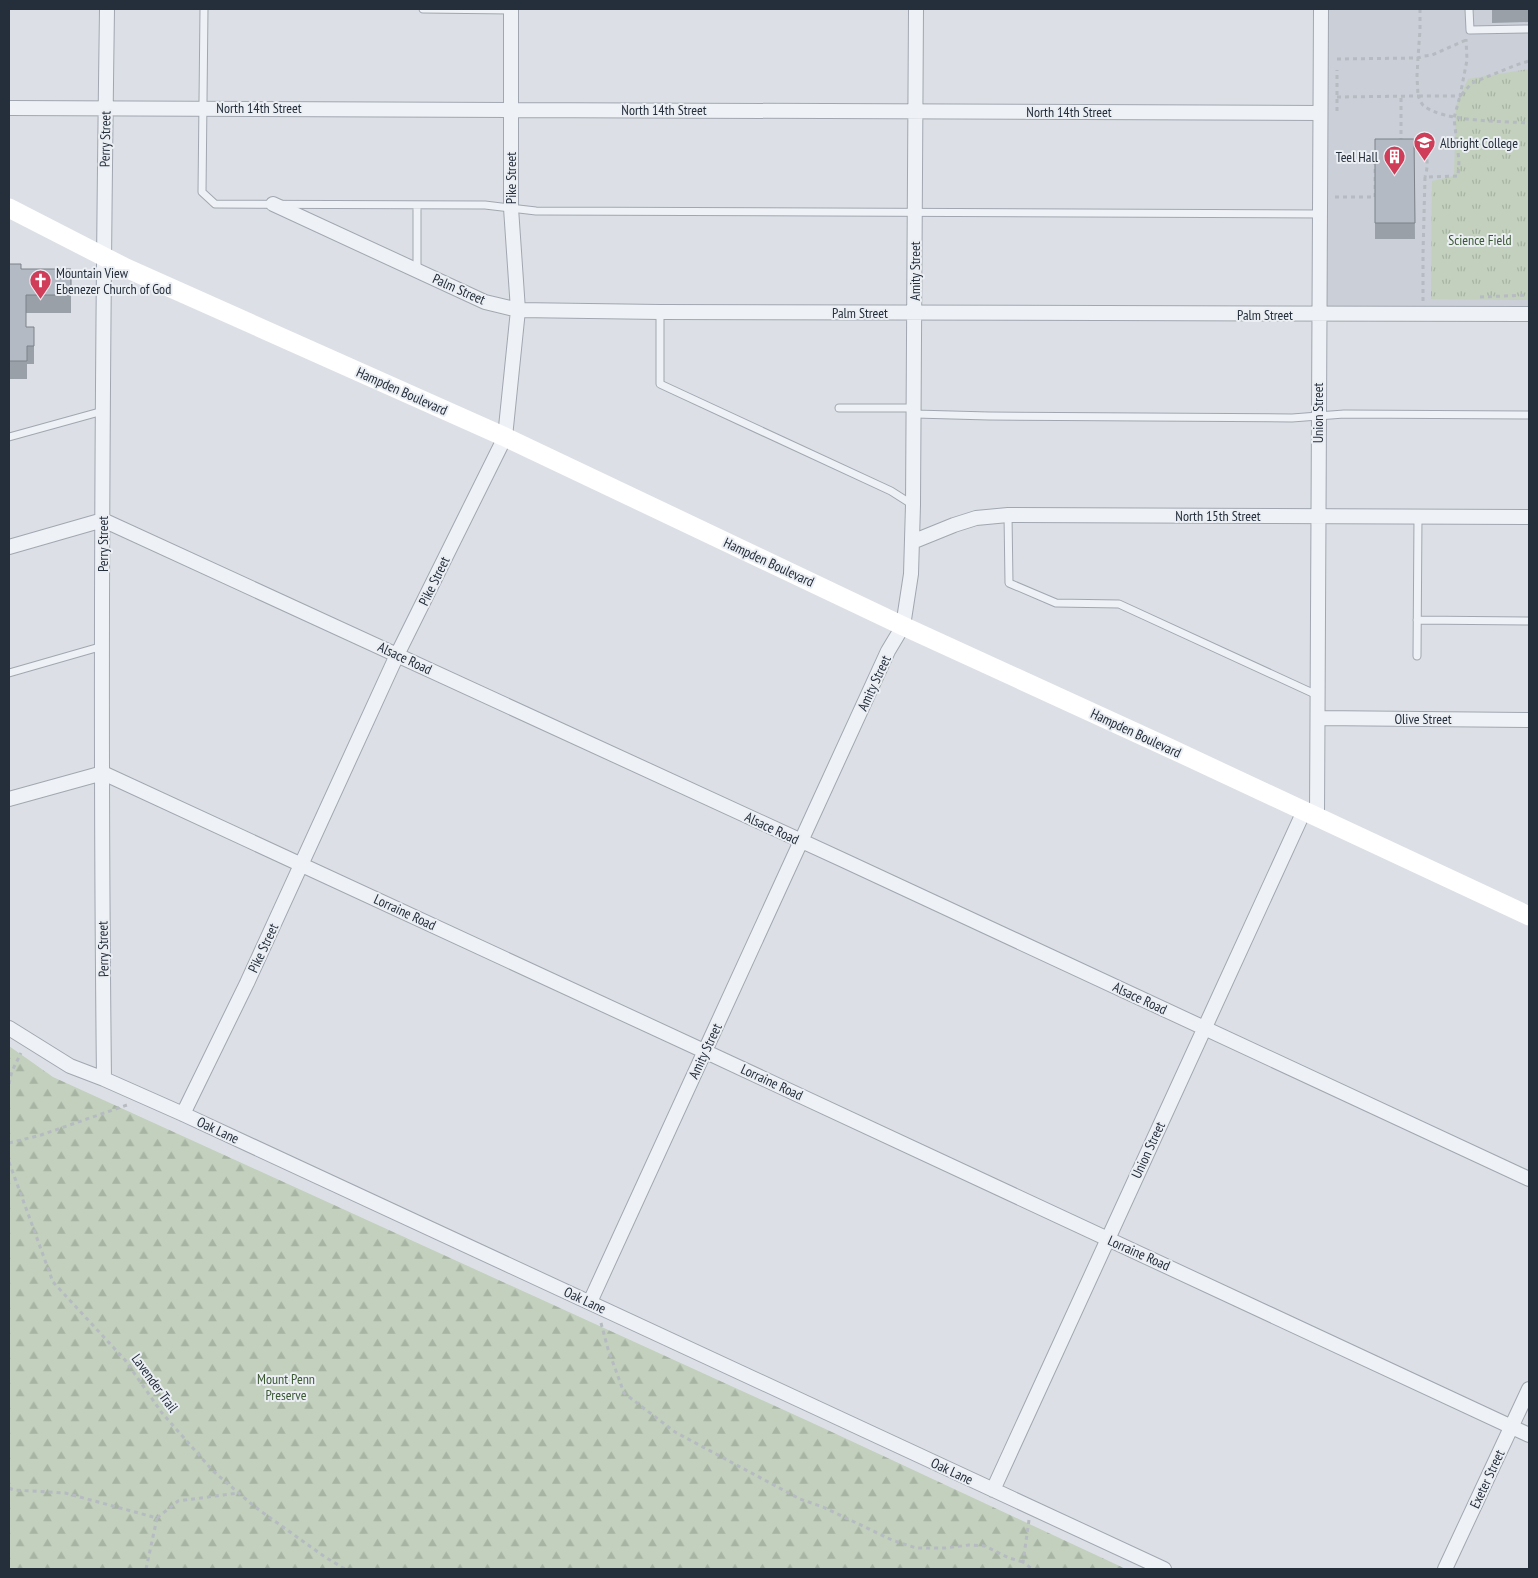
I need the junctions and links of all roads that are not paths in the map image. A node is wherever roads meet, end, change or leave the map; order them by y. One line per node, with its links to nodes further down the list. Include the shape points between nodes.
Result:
1 (107, 9): 10 (street, Perry Street)
2 (204, 9): 11 (lane)
3 (423, 9): 7 (lane)
4 (916, 9): 13 (street, Amity Street)
5 (1321, 9): 14 (street, Union Street)
6 (1470, 9): 8 (lane, via 1470,30)
7 (511, 10): 12 (street, Pike Street)
8 (1529, 29)
9 (9, 108): 10 (street, North 14th Street)
10 (106, 108): 11 (street, North 14th Street); 21 (street, Perry Street)
11 (203, 108): 12 (street, North 14th Street); 15 (lane, via 202,192 215,204)
12 (511, 109): 13 (street, North 14th Street); 18 (street, Pike Street)
13 (916, 111): 14 (street, North 14th Street); 19 (street, Amity Street)
14 (1320, 113): 20 (street, Union Street)
15 (273, 204): 16 (lane); 22 (street, Palm Street)
16 (416, 205): 18 (lane); 22 (lane)
17 (9, 208): 21 (main road, Hampden Boulevard)
18 (511, 208): 19 (lane, via 546,211); 23 (street, Pike Street)
19 (915, 212): 20 (lane); 25 (street, Amity Street)
20 (1319, 214): 27 (street, Union Street)
21 (104, 257): 29 (street, Perry Street); 34 (main road, Hampden Boulevard)
22 (417, 270): 23 (street, Palm Street, via 485,302)
23 (518, 310): 24 (street, Palm Street); 34 (street, Pike Street)
24 (660, 312): 25 (street, Palm Street); 35 (lane, via 660,384 891,491)
25 (915, 313): 27 (street, Palm Street); 30 (street, Amity Street)
26 (1529, 314): 27 (street, Palm Street)
27 (1318, 315): 32 (street, Union Street)
28 (839, 408): 30 (lane)
29 (102, 411): 33 (lane); 40 (street, Perry Street)
30 (914, 411): 32 (lane, via 990,416); 35 (street, Amity Street)
31 (1529, 415): 32 (lane)
32 (1318, 416): 37 (street, Union Street)
33 (9, 437)
34 (505, 437): 45 (main road, Hampden Boulevard); 47 (street, Pike Street)
35 (913, 505): 41 (street, Amity Street)
36 (1008, 515): 37 (street, North 15th Street); 41 (street, North 15th Street, via 976,518); 50 (lane, via 1009,583 1056,603 1119,604)
37 (1318, 516): 38 (street, North 15th Street); 50 (street, Union Street)
38 (1418, 517): 39 (street, North 15th Street); 43 (lane)
39 (1529, 517)
40 (103, 520): 42 (street); 46 (street, Perry Street); 47 (street, Alsace Road)
41 (912, 542): 45 (street, Amity Street)
42 (9, 547)
43 (1417, 620): 44 (lane); 48 (lane)
44 (1529, 621)
45 (903, 626): 55 (main road, Hampden Boulevard); 56 (street, Amity Street)
46 (103, 646): 49 (lane); 53 (street, Perry Street)
47 (397, 655): 56 (street, Alsace Road); 57 (street, Pike Street)
48 (1418, 656)
49 (9, 673)
50 (1318, 695): 51 (street, Union Street)
51 (1318, 718): 52 (street, Olive Street); 55 (street, Union Street)
52 (1529, 720)
53 (103, 773): 54 (street); 57 (street, Lorraine Road); 62 (street, Perry Street)
54 (9, 799)
55 (1311, 814): 58 (main road, Hampden Boulevard); 60 (street, Union Street)
56 (801, 842): 60 (street, Alsace Road); 61 (street, Amity Street)
57 (301, 865): 61 (street, Lorraine Road); 63 (street, Pike Street)
58 (1529, 916)
59 (9, 1028): 62 (street, Oak Lane, via 70,1066)
60 (1205, 1028): 64 (street, Alsace Road); 65 (street, Union Street)
61 (704, 1051): 65 (street, Lorraine Road); 66 (street, Amity Street)
62 (104, 1079): 63 (street, Oak Lane)
63 (184, 1114): 66 (street, Oak Lane)
64 (1529, 1179)
65 (1108, 1239): 68 (street, Lorraine Road); 70 (street, Union Street)
66 (595, 1305): 70 (street, Oak Lane)
67 (1529, 1389): 68 (street, Exeter Street)
68 (1511, 1426): 69 (street, Lorraine Road); 72 (street, Exeter Street)
69 (1529, 1435)
70 (993, 1490): 71 (street, Oak Lane)
71 (1164, 1569)
72 (1445, 1569)

